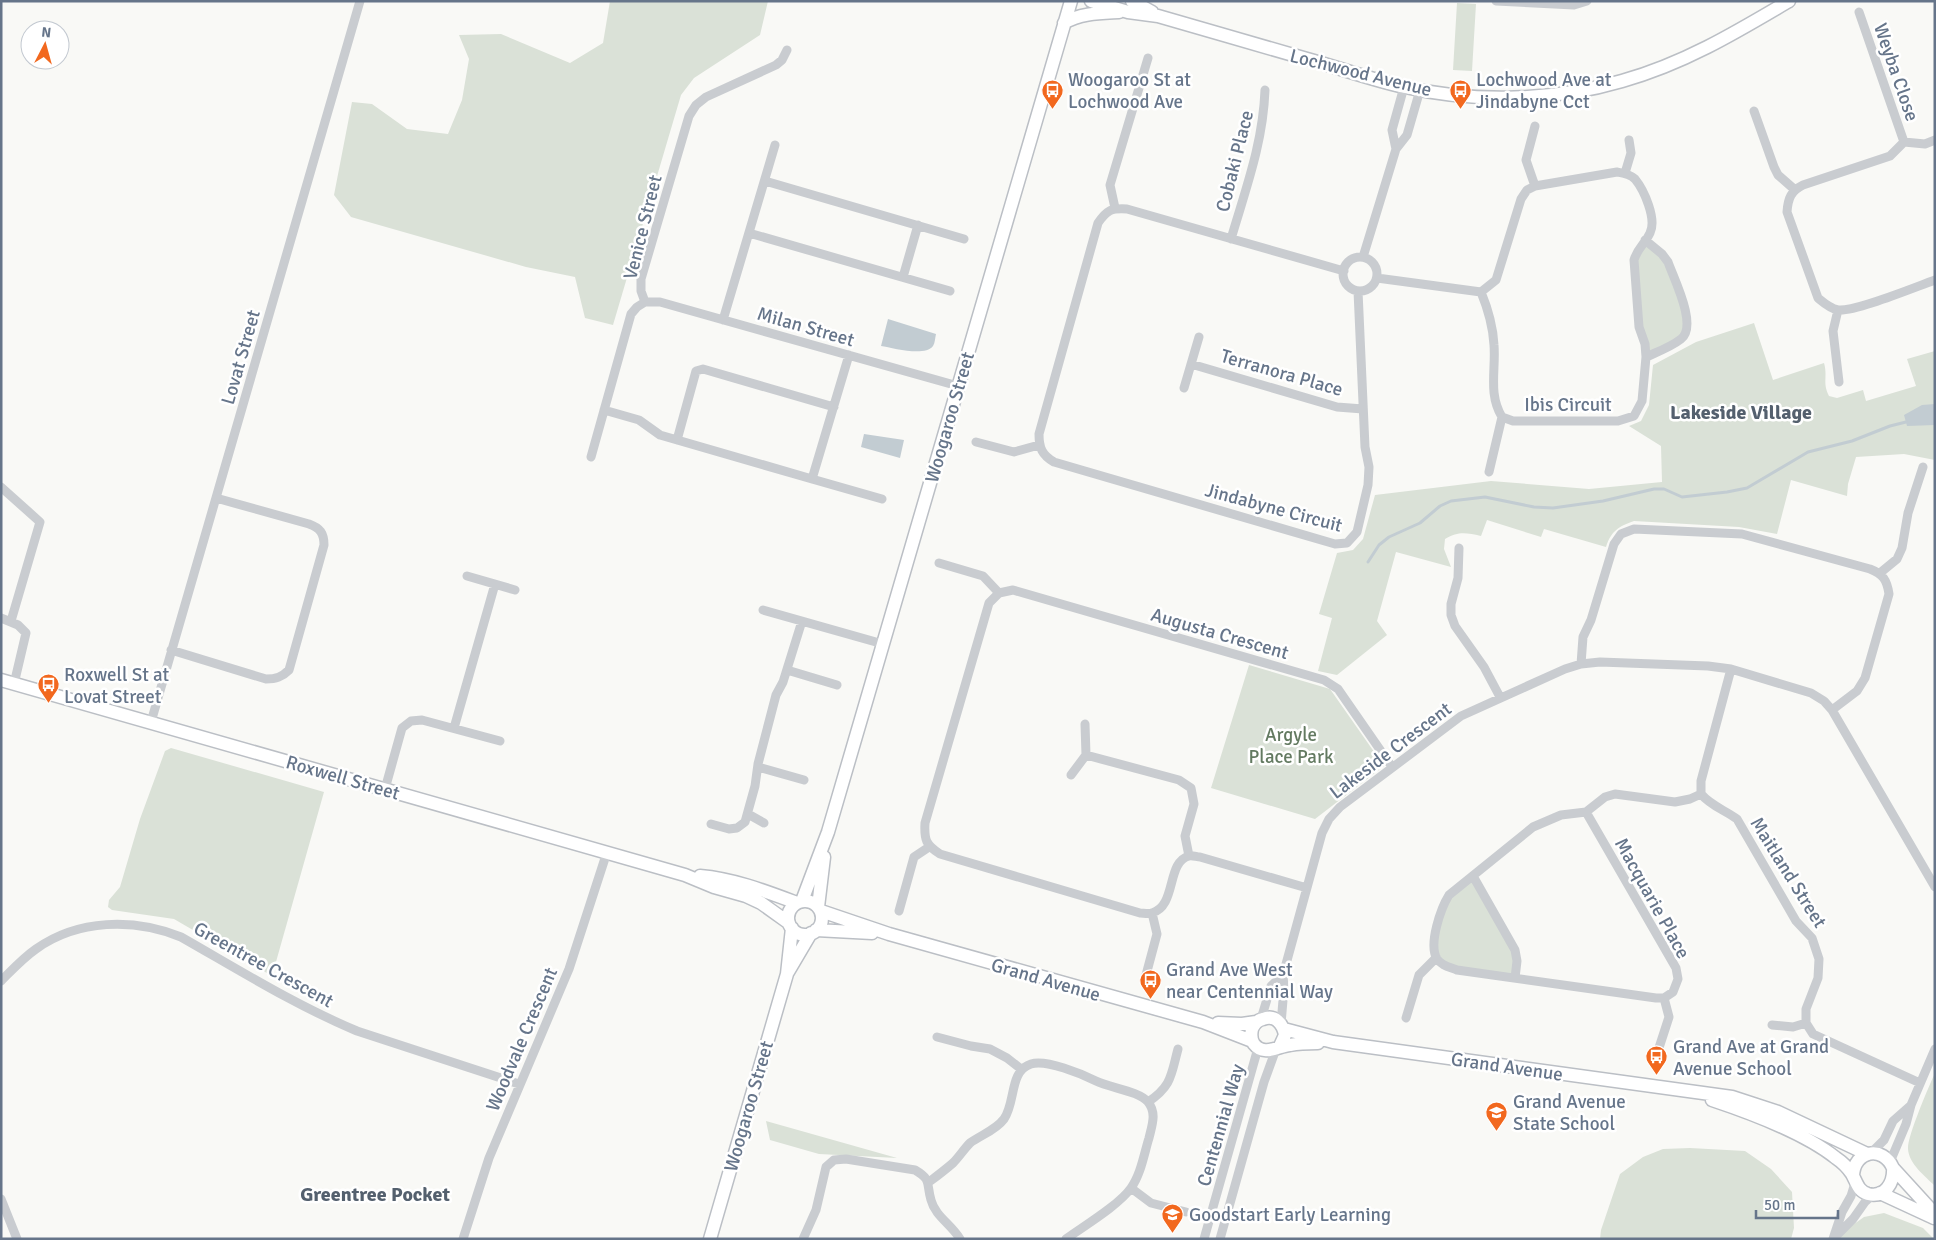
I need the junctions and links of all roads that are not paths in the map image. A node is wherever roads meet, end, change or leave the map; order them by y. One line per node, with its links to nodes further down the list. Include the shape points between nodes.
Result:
1 (360, 1): 62 (street, Lovat Street)
2 (1070, 1): 9 (street, Woogaroo Street)
3 (1091, 1): 7 (street, Lochwood Avenue)
4 (1496, 1): 5 (street, via 1574,5)
5 (1587, 1)
6 (1789, 1): 14 (street, Lochwood Avenue, via 1696,54 1621,82 1567,93 1518,97)
7 (1130, 7): 9 (street); 12 (street, Lochwood Avenue)
8 (1860, 12): 19 (street, Weyba Close)
9 (1064, 23): 48 (street, Woogaroo Street)
10 (787, 50): 40 (street, Venice Street, via 776,65 706,97 689,116 641,279)
11 (1148, 58): 26 (street, via 1110,185)
12 (1404, 87): 14 (street, Lochwood Avenue); 21 (street, via 1392,130)
13 (1265, 90): 30 (street, Cobaki Place, via 1258,150)
14 (1420, 90): 21 (street, via 1408,134)
15 (1754, 111): 25 (street, via 1778,175)
16 (1535, 126): 24 (street, via 1526,160)
17 (1629, 140): 22 (street, via 1631,153)
18 (1935, 140): 19 (street, via 1925,144)
19 (1904, 142): 25 (street, via 1890,156)
20 (775, 145): 23 (street)
21 (1396, 149): 32 (street)
22 (1625, 173): 24 (street); 31 (street, Ibis Circuit, via 1634,178 1651,212 1651,233)
23 (765, 181): 27 (street); 28 (street)
24 (1535, 186): 39 (street, via 1520,199 1496,280)
25 (1794, 189): 41 (street, via 1788,199 1787,212 1818,298 1826,306)
26 (1115, 208): 30 (street); 56 (street, via 1105,213 1098,223 1038,434)
27 (918, 225): 29 (street); 34 (street)
28 (749, 233): 34 (street); 42 (street)
29 (964, 239)
30 (1231, 239): 33 (street)
31 (1645, 240): 45 (street, Ibis Circuit, via 1634,260 1638,327 1646,344); 45 (street, via 1668,262 1688,328 1682,338)
32 (1362, 257): 33 (street, via 1350,261); 35 (street, via 1374,264)
33 (1344, 271): 38 (street, via 1347,284)
34 (903, 277): 37 (street)
35 (1377, 278): 38 (street, via 1370,288); 39 (street)
36 (1935, 280): 41 (street, via 1853,308)
37 (950, 291)
38 (1358, 291): 52 (street, Jindabyne Circuit)
39 (1482, 292): 53 (street, Ibis Circuit, via 1490,314 1494,345 1495,406)
40 (645, 302): 42 (street, Milan Street, via 660,302); 51 (street, Venice Street, via 631,314)
41 (1838, 310): 47 (street, via 1833,331)
42 (723, 320): 44 (street, Milan Street)
43 (1199, 337): 46 (street, Terranora Place)
44 (849, 355): 48 (street, Milan Street); 50 (street)
45 (1646, 357): 53 (street, Ibis Circuit, via 1642,402 1634,416 1618,421 1513,421)
46 (1191, 364): 49 (street, Terranora Place); 52 (street, Terranora Place, via 1337,406)
47 (1839, 382)
48 (958, 386): 75 (street, Woogaroo Street)
49 (1184, 388)
50 (834, 407): 54 (street, via 703,369 696,371); 60 (street)
51 (604, 410): 54 (street, via 639,420 660,435); 57 (street, Venice Street)
52 (1364, 410): 56 (street, Jindabyne Circuit, via 1368,485 1357,532 1348,543 1335,544 1054,462 1044,456)
53 (1502, 417): 59 (street, Ibis Circuit)
54 (677, 440): 60 (street)
55 (976, 442): 56 (street, via 1014,452)
56 (1039, 445)
57 (591, 457)
58 (1923, 467): 66 (street, via 1908,513 1902,548 1897,559)
59 (1489, 472)
60 (812, 479): 63 (street)
61 (1, 487): 73 (street, via 40,522)
62 (216, 498): 76 (street, Lovat Street); 76 (street, via 310,524 317,527 324,537 291,661 283,676 266,679)
63 (882, 499)
64 (1459, 548): 83 (street, via 1458,578 1451,615)
65 (940, 563): 70 (street, via 983,576)
66 (1880, 573): 77 (street, via 1742,534 1634,529 1621,534 1614,544 1583,637); 84 (street, via 1888,583 1889,594 1866,678 1856,691)
67 (466, 576): 68 (street)
68 (495, 584): 69 (street); 87 (street)
69 (515, 590)
70 (999, 593): 91 (street, Augusta Crescent, via 1013,590 1324,680 1338,689); 101 (street, via 989,603 925,823)
71 (763, 610): 74 (street)
72 (1, 618): 73 (street)
73 (11, 621): 81 (street, via 23,629 26,638)
74 (802, 621): 75 (street); 79 (street)
75 (883, 644): 100 (street, Woogaroo Street)
76 (171, 650): 85 (street, Lovat Street)
77 (1580, 664): 78 (street, Lakeside Crescent, via 1600,662); 83 (street, Lakeside Crescent)
78 (1731, 669): 84 (street, Lakeside Crescent, via 1811,693); 95 (street, via 1701,781)
79 (787, 670): 82 (street); 90 (street, via 776,695)
80 (1, 680): 81 (street, Roxwell Street)
81 (14, 684): 85 (street, Roxwell Street)
82 (837, 685)
83 (1500, 697): 91 (street, Lakeside Crescent, via 1454,720)
84 (1832, 710): 106 (street, Lakeside Crescent)
85 (151, 722): 94 (street, Roxwell Street)
86 (1085, 724): 89 (street)
87 (454, 728): 88 (street); 94 (street, via 415,719 406,723)
88 (500, 741)
89 (1086, 755): 92 (street); 103 (street, via 1179,780 1191,788 1194,804 1185,836)
90 (758, 767): 93 (street); 97 (street)
91 (1392, 767): 107 (street, Lakeside Crescent, via 1329,819)
92 (1071, 775)
93 (804, 780)
94 (385, 789): 102 (street, Roxwell Street)
95 (1702, 794): 96 (street, via 1675,802 1615,794 1605,797); 125 (street, Maitland Street, via 1709,803 1738,819 1796,921 1812,938 1819,959 1818,978 1806,1009)
96 (1586, 812): 105 (street, via 1561,816 1533,827); 121 (street, Macquarie Place, via 1676,968 1678,979 1674,992)
97 (748, 814): 98 (street); 99 (street, via 745,822 737,828)
98 (764, 823)
99 (711, 824)
100 (828, 832): 108 (street, Woogaroo Street); 109 (street, Woogaroo Street)
101 (929, 847): 110 (street, via 914,857); 111 (street, via 940,854 1140,913)
102 (607, 852): 104 (street, Roxwell Street); 137 (street, Woodvale Crescent, via 570,969)
103 (1190, 856): 107 (street); 111 (street, via 1182,860 1176,869 1163,905)
104 (685, 875): 108 (street, Roxwell Street, via 718,878); 112 (street, Roxwell Street, via 761,903)
105 (1473, 876): 115 (street, via 1449,895 1443,905 1434,942); 119 (street, via 1515,950)
106 (1935, 887)
107 (1306, 888): 118 (street, Lakeside Crescent)
108 (799, 902): 109 (street, via 808,901); 112 (street, Woogaroo Street, via 789,912)
109 (819, 909): 113 (street, Woogaroo Street, via 822,922); 114 (street, Grand Avenue)
110 (899, 911)
111 (1152, 913): 117 (street, via 1157,934)
112 (791, 926): 113 (street, via 801,934); 116 (street, Woogaroo Street)
113 (814, 932): 114 (street, Grand Avenue); 116 (street, Woogaroo Street)
114 (889, 934): 124 (street, Grand Avenue)
115 (1436, 958): 119 (street, via 1444,966 1457,970); 122 (street, via 1419,975)
116 (787, 974): 153 (street, Woogaroo Street)
117 (1146, 975)
118 (1283, 975): 123 (street, Lakeside Crescent, via 1271,986); 127 (street, Lakeside Crescent)
119 (1515, 978): 121 (street)
120 (1, 981): 137 (street, Greentree Crescent, via 36,949 82,928 109,923 160,928 304,1007 357,1031)
121 (1664, 998): 134 (street, via 1669,1016)
122 (1406, 1018)
123 (1259, 1021): 124 (street, Grand Avenue, via 1242,1024); 127 (street, Grand Avenue, via 1272,1018); 130 (street, via 1252,1031)
124 (1203, 1022): 130 (street, Grand Avenue)
125 (1806, 1023): 126 (street, via 1793,1027); 136 (street, via 1814,1034)
126 (1772, 1025)
127 (1282, 1026): 129 (street, Grand Avenue); 131 (street, via 1284,1041)
128 (937, 1037): 135 (street, via 990,1049)
129 (1333, 1042): 131 (street, Grand Avenue); 138 (street, Grand Avenue)
130 (1255, 1044): 131 (street, Grand Avenue, via 1270,1051); 157 (street, Centennial Way)
131 (1278, 1048): 158 (street, Centennial Way, via 1264,1082)
132 (1178, 1049): 139 (street, via 1169,1084)
133 (1935, 1049): 136 (street)
134 (1656, 1057)
135 (1021, 1069): 139 (street, via 1045,1062 1081,1073); 144 (street, via 1004,1119 970,1144)
136 (1920, 1083): 140 (street)
137 (520, 1084): 152 (street, Woodvale Crescent, via 489,1158)
138 (1681, 1091): 141 (street, Grand Avenue, via 1732,1097 1778,1112); 143 (street, Grand Avenue, via 1729,1106 1805,1139 1835,1156)
139 (1148, 1102): 145 (street, via 1154,1111 1153,1123)
140 (1911, 1105): 141 (street, via 1893,1121 1884,1140); 142 (street)
141 (1869, 1154): 142 (street, Grand Avenue, via 1882,1155); 143 (street, via 1856,1162)
142 (1892, 1165): 146 (street, via 1891,1183); 149 (street, Grand Avenue)
143 (1854, 1179): 146 (street, Grand Avenue, via 1863,1191); 150 (street, via 1852,1196 1842,1212)
144 (929, 1182): 154 (street, via 915,1170 863,1161 834,1160 826,1168 816,1210); 155 (street, via 931,1201)
145 (1131, 1188): 148 (street, via 1151,1203); 156 (street)
146 (1877, 1194): 149 (street, Grand Avenue); 150 (street, via 1865,1202)
147 (1, 1199): 151 (street)
148 (1186, 1212)
149 (1935, 1216)
150 (1834, 1238)
151 (17, 1239)
152 (463, 1239)
153 (710, 1239)
154 (803, 1239)
155 (960, 1239)
156 (1066, 1239)
157 (1204, 1239)
158 (1220, 1239)

